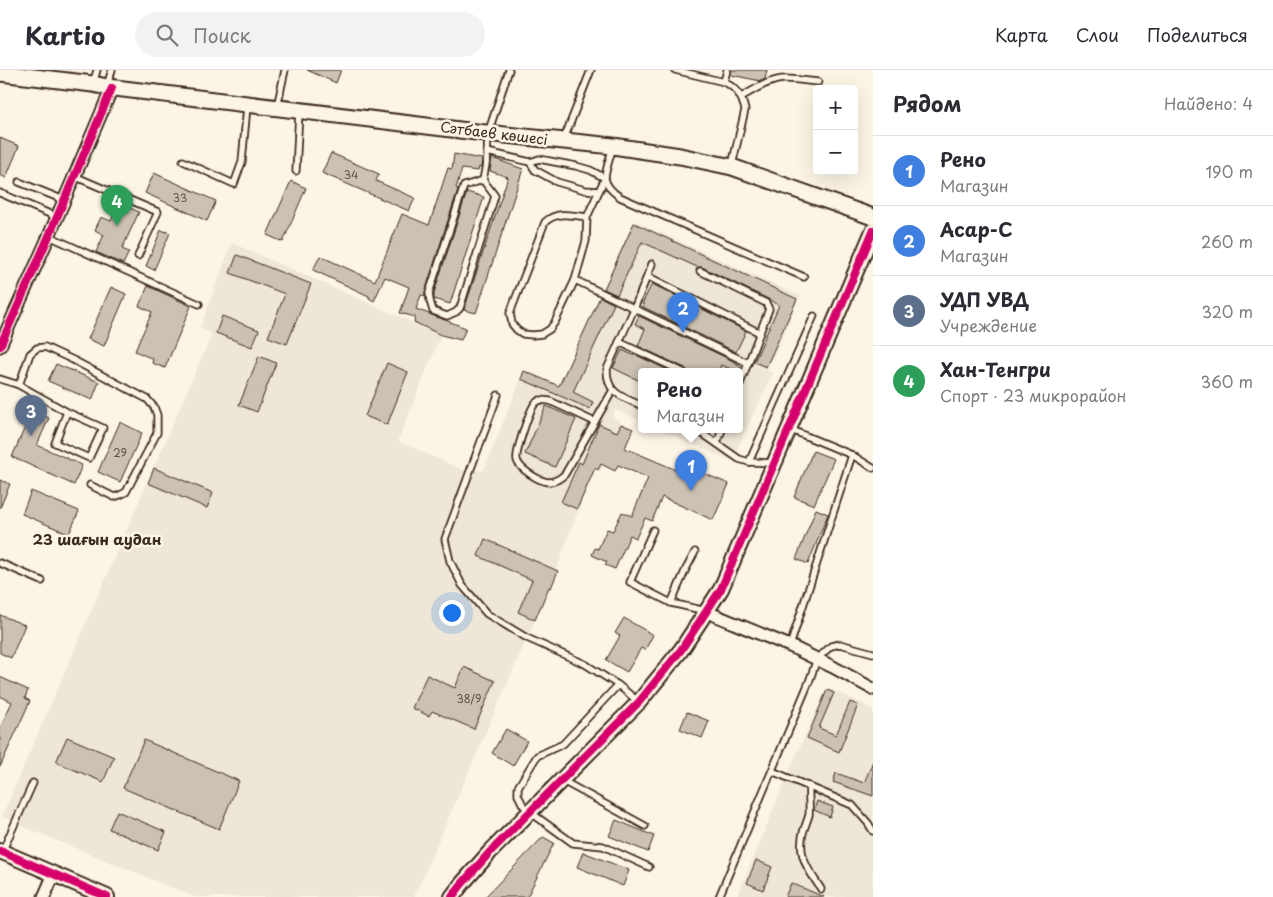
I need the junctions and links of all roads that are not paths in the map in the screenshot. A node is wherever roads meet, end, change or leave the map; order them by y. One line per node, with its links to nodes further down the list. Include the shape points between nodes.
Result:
1 (112, 70): 8 (lane)
2 (285, 70): 13 (lane)
3 (509, 70): 15 (lane)
4 (590, 70): 16 (lane)
5 (675, 70): 9 (lane)
6 (727, 70): 9 (lane)
7 (0, 74): 8 (main road, Сәтбаев көшесі)
8 (102, 82): 12 (main road, Сәтбаев көшесі); 23 (street)
9 (724, 82): 11 (lane)
10 (818, 82): 11 (lane, via 779,80)
11 (741, 97): 21 (lane, via 745,110)
12 (247, 104): 13 (main road, Сәтбаев көшесі); 19 (lane, via 242,162 234,184)
13 (276, 107): 14 (main road, Сәтбаев көшесі)
14 (300, 110): 15 (main road, Сәтбаев көшесі); 22 (lane)
15 (488, 133): 16 (main road, Сәтбаев көшесі); 18 (lane)
16 (563, 141): 17 (main road, Сәтбаев көшесі)
17 (613, 146): 21 (main road, Сәтбаев көшесі); 24 (lane)
18 (487, 152): 20 (lane); 25 (lane)
19 (184, 161)
20 (530, 162): 24 (lane, via 539,159 576,166); 27 (lane, via 535,170 557,182)
21 (732, 167): 32 (main road, Сәтбаев көшесі)
22 (296, 171)
23 (74, 176): 29 (street); 35 (lane, via 158,212)
24 (605, 178): 27 (lane); 39 (lane, via 620,197)
25 (483, 180): 25 (lane, via 495,196 460,308 447,316 432,311 429,293 464,186)
26 (19, 182): 29 (lane)
27 (599, 191): 31 (lane)
28 (0, 193): 30 (lane)
29 (64, 200): 30 (street)
30 (57, 217): 34 (street)
31 (587, 217): 40 (lane, via 586,241); 40 (lane, via 556,215 545,222 510,313 512,324 523,334 542,334 550,329)
32 (873, 217)
33 (873, 231): 57 (street)
34 (49, 236): 41 (lane); 46 (street)
35 (138, 256)
36 (652, 264): 38 (lane)
37 (700, 271): 44 (lane, via 766,303 769,309)
38 (647, 276): 42 (lane); 44 (lane)
39 (804, 277)
40 (575, 280): 42 (lane)
41 (199, 304)
42 (634, 309): 45 (lane); 47 (lane)
43 (814, 316): 62 (lane)
44 (760, 333): 47 (lane)
45 (619, 342): 48 (lane); 52 (lane, via 607,369)
46 (0, 346)
47 (748, 363): 49 (lane)
48 (674, 368)
49 (743, 376)
50 (0, 379): 51 (lane)
51 (19, 385): 55 (lane); 65 (lane, via 30,354 45,347 147,399 154,407 157,433 126,492 114,497)
52 (613, 390): 54 (lane); 56 (lane)
53 (498, 395): 75 (lane, via 445,539 450,561 462,585 487,614 527,638 585,664)
54 (638, 404)
55 (67, 412): 55 (lane, via 103,428 88,458 55,443)
56 (595, 422): 56 (lane, via 565,474 558,480 544,481 518,464 518,450 533,406 540,400 550,400)
57 (789, 428): 61 (lane); 63 (street)
58 (700, 433): 60 (lane)
59 (721, 433): 60 (lane)
60 (717, 443): 62 (lane, via 732,456)
61 (852, 455): 64 (lane); 72 (lane)
62 (750, 462): 63 (lane)
63 (775, 463): 71 (street, via 721,589)
64 (873, 468)
65 (90, 485)
66 (653, 530): 70 (lane, via 630,582)
67 (695, 552): 70 (lane)
68 (0, 563): 69 (lane)
69 (42, 581)
70 (672, 603): 71 (lane)
71 (707, 612): 72 (street); 77 (street)
72 (790, 646): 74 (street)
73 (873, 653): 74 (lane, via 840,644 831,646)
74 (817, 659): 76 (street); 78 (lane)
75 (618, 685): 77 (lane); 82 (lane, via 563,744 537,756 518,786 518,795)
76 (873, 689)
77 (639, 702): 79 (street)
78 (772, 771): 81 (lane); 92 (lane)
79 (562, 780): 82 (street); 83 (lane)
80 (34, 783): 85 (lane)
81 (809, 786): 84 (lane, via 852,805); 88 (lane, via 809,814 802,837 802,856)
82 (530, 812): 86 (lane, via 573,843 603,846); 91 (street)
83 (645, 826)
84 (873, 831)
85 (1, 852): 87 (street)
86 (649, 866)
87 (54, 874): 89 (street); 90 (street)
88 (821, 889)
89 (44, 897)
90 (107, 897)
91 (452, 897)
92 (719, 897)

